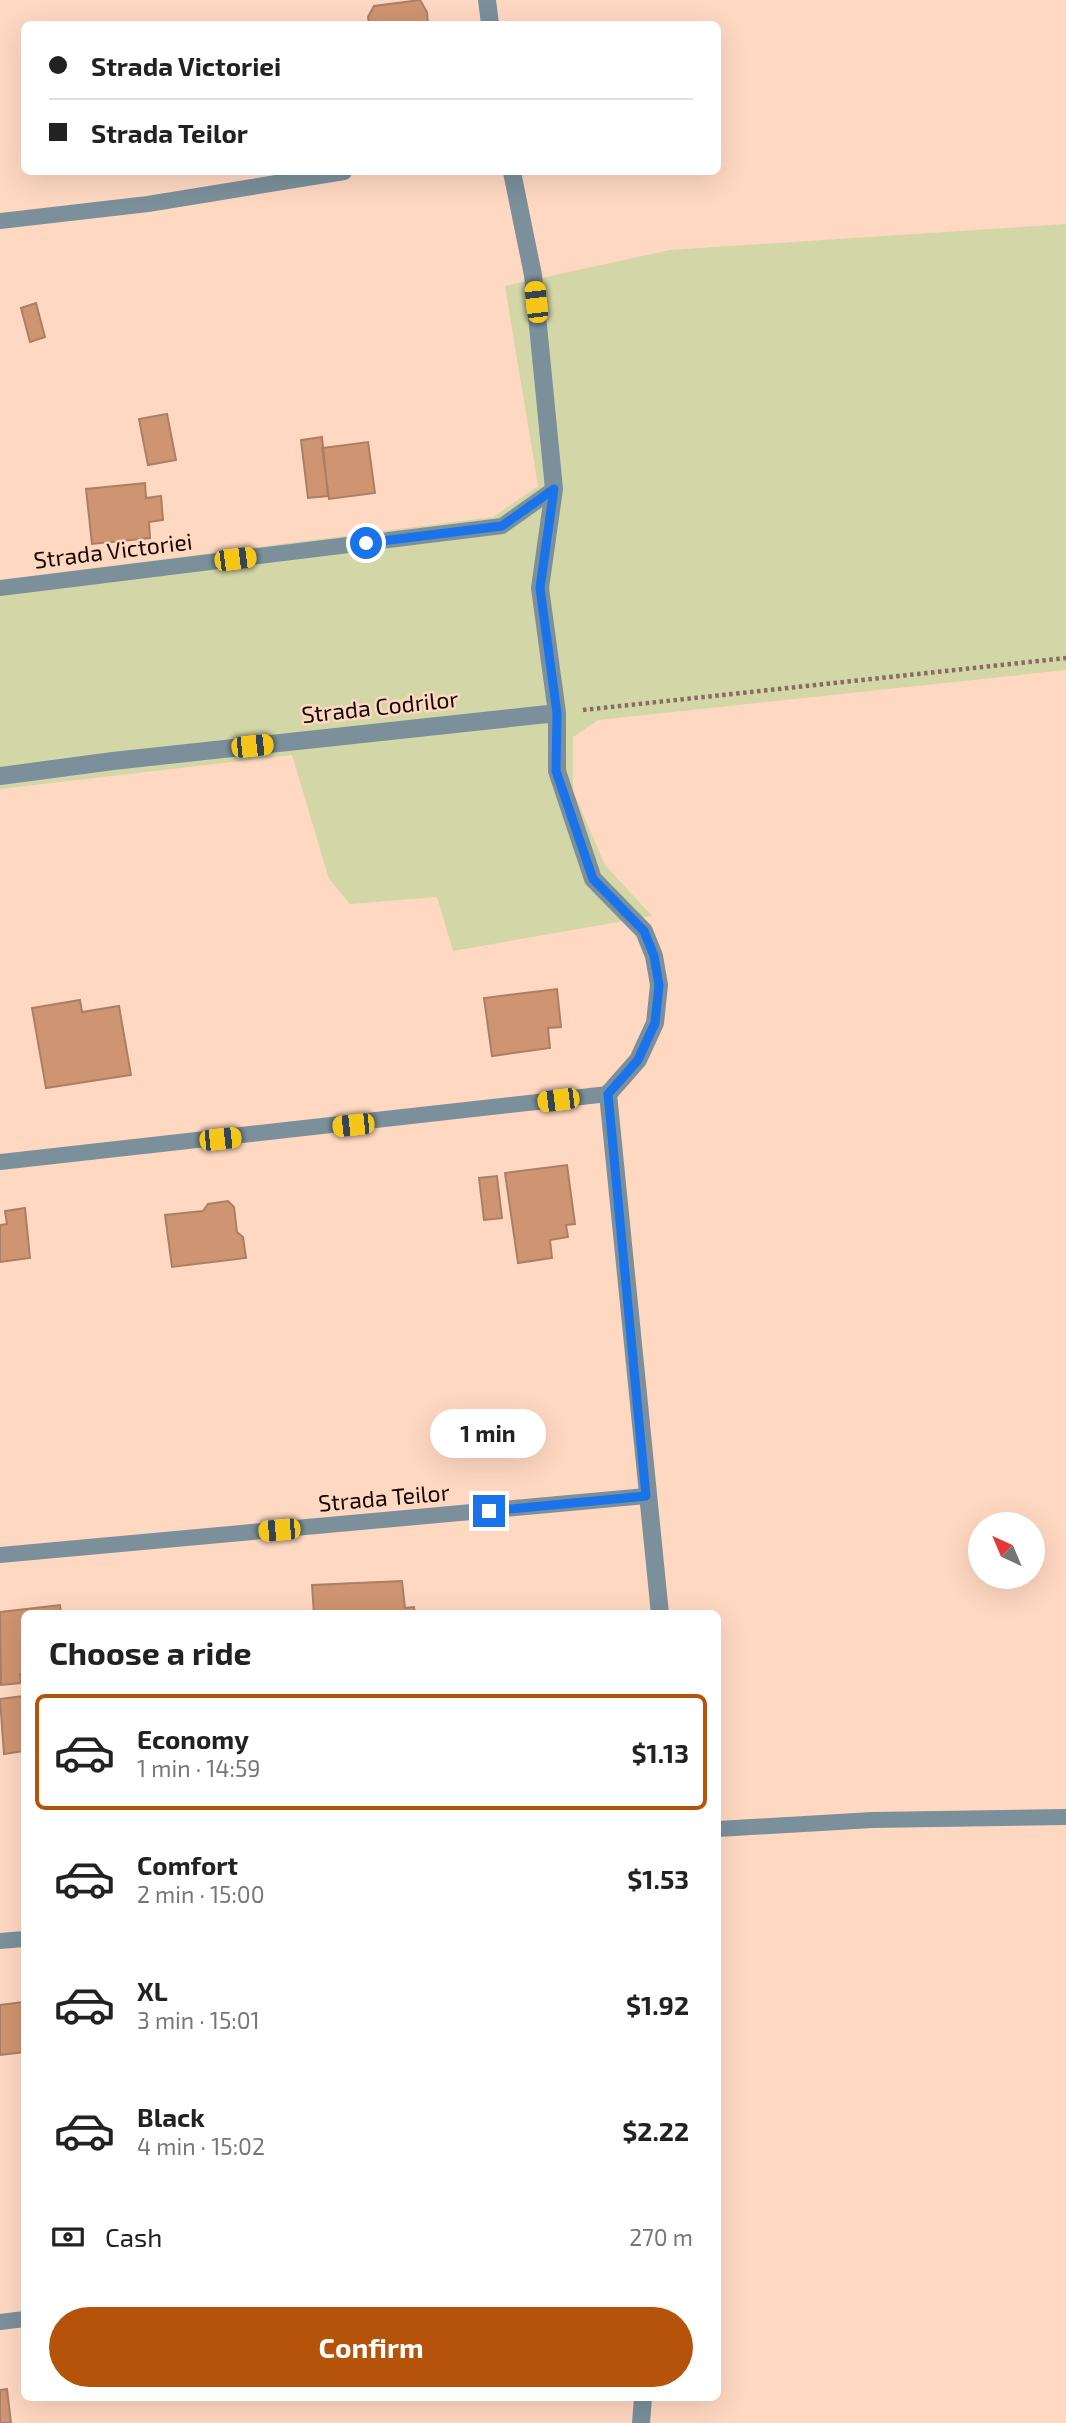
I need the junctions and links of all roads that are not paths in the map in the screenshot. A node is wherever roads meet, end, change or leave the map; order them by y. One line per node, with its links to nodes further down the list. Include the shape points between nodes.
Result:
1 (487, 0): 2 (street)
2 (490, 21)
3 (326, 175): 5 (lane, via 148,204)
4 (513, 175): 6 (street, via 533,275)
5 (0, 221)
6 (554, 489): 7 (lane, Strada Victoriei, via 502,526); 8 (street, via 540,588)
7 (0, 588)
8 (557, 713): 9 (street, Strada Codrilor); 10 (street, via 556,771 593,879 644,931 659,985 655,1023 638,1060)
9 (0, 776)
10 (608, 1094): 11 (lane); 12 (street)
11 (0, 1162)
12 (646, 1496): 13 (lane, Strada Teilor); 14 (street)
13 (0, 1555)
14 (660, 1610)
15 (1066, 1817): 16 (lane, via 872,1820)
16 (721, 1829)
17 (21, 1939): 18 (lane)
18 (0, 1941)
19 (21, 2319): 20 (lane)
20 (0, 2322)
21 (643, 2401): 22 (street)
22 (641, 2423)

